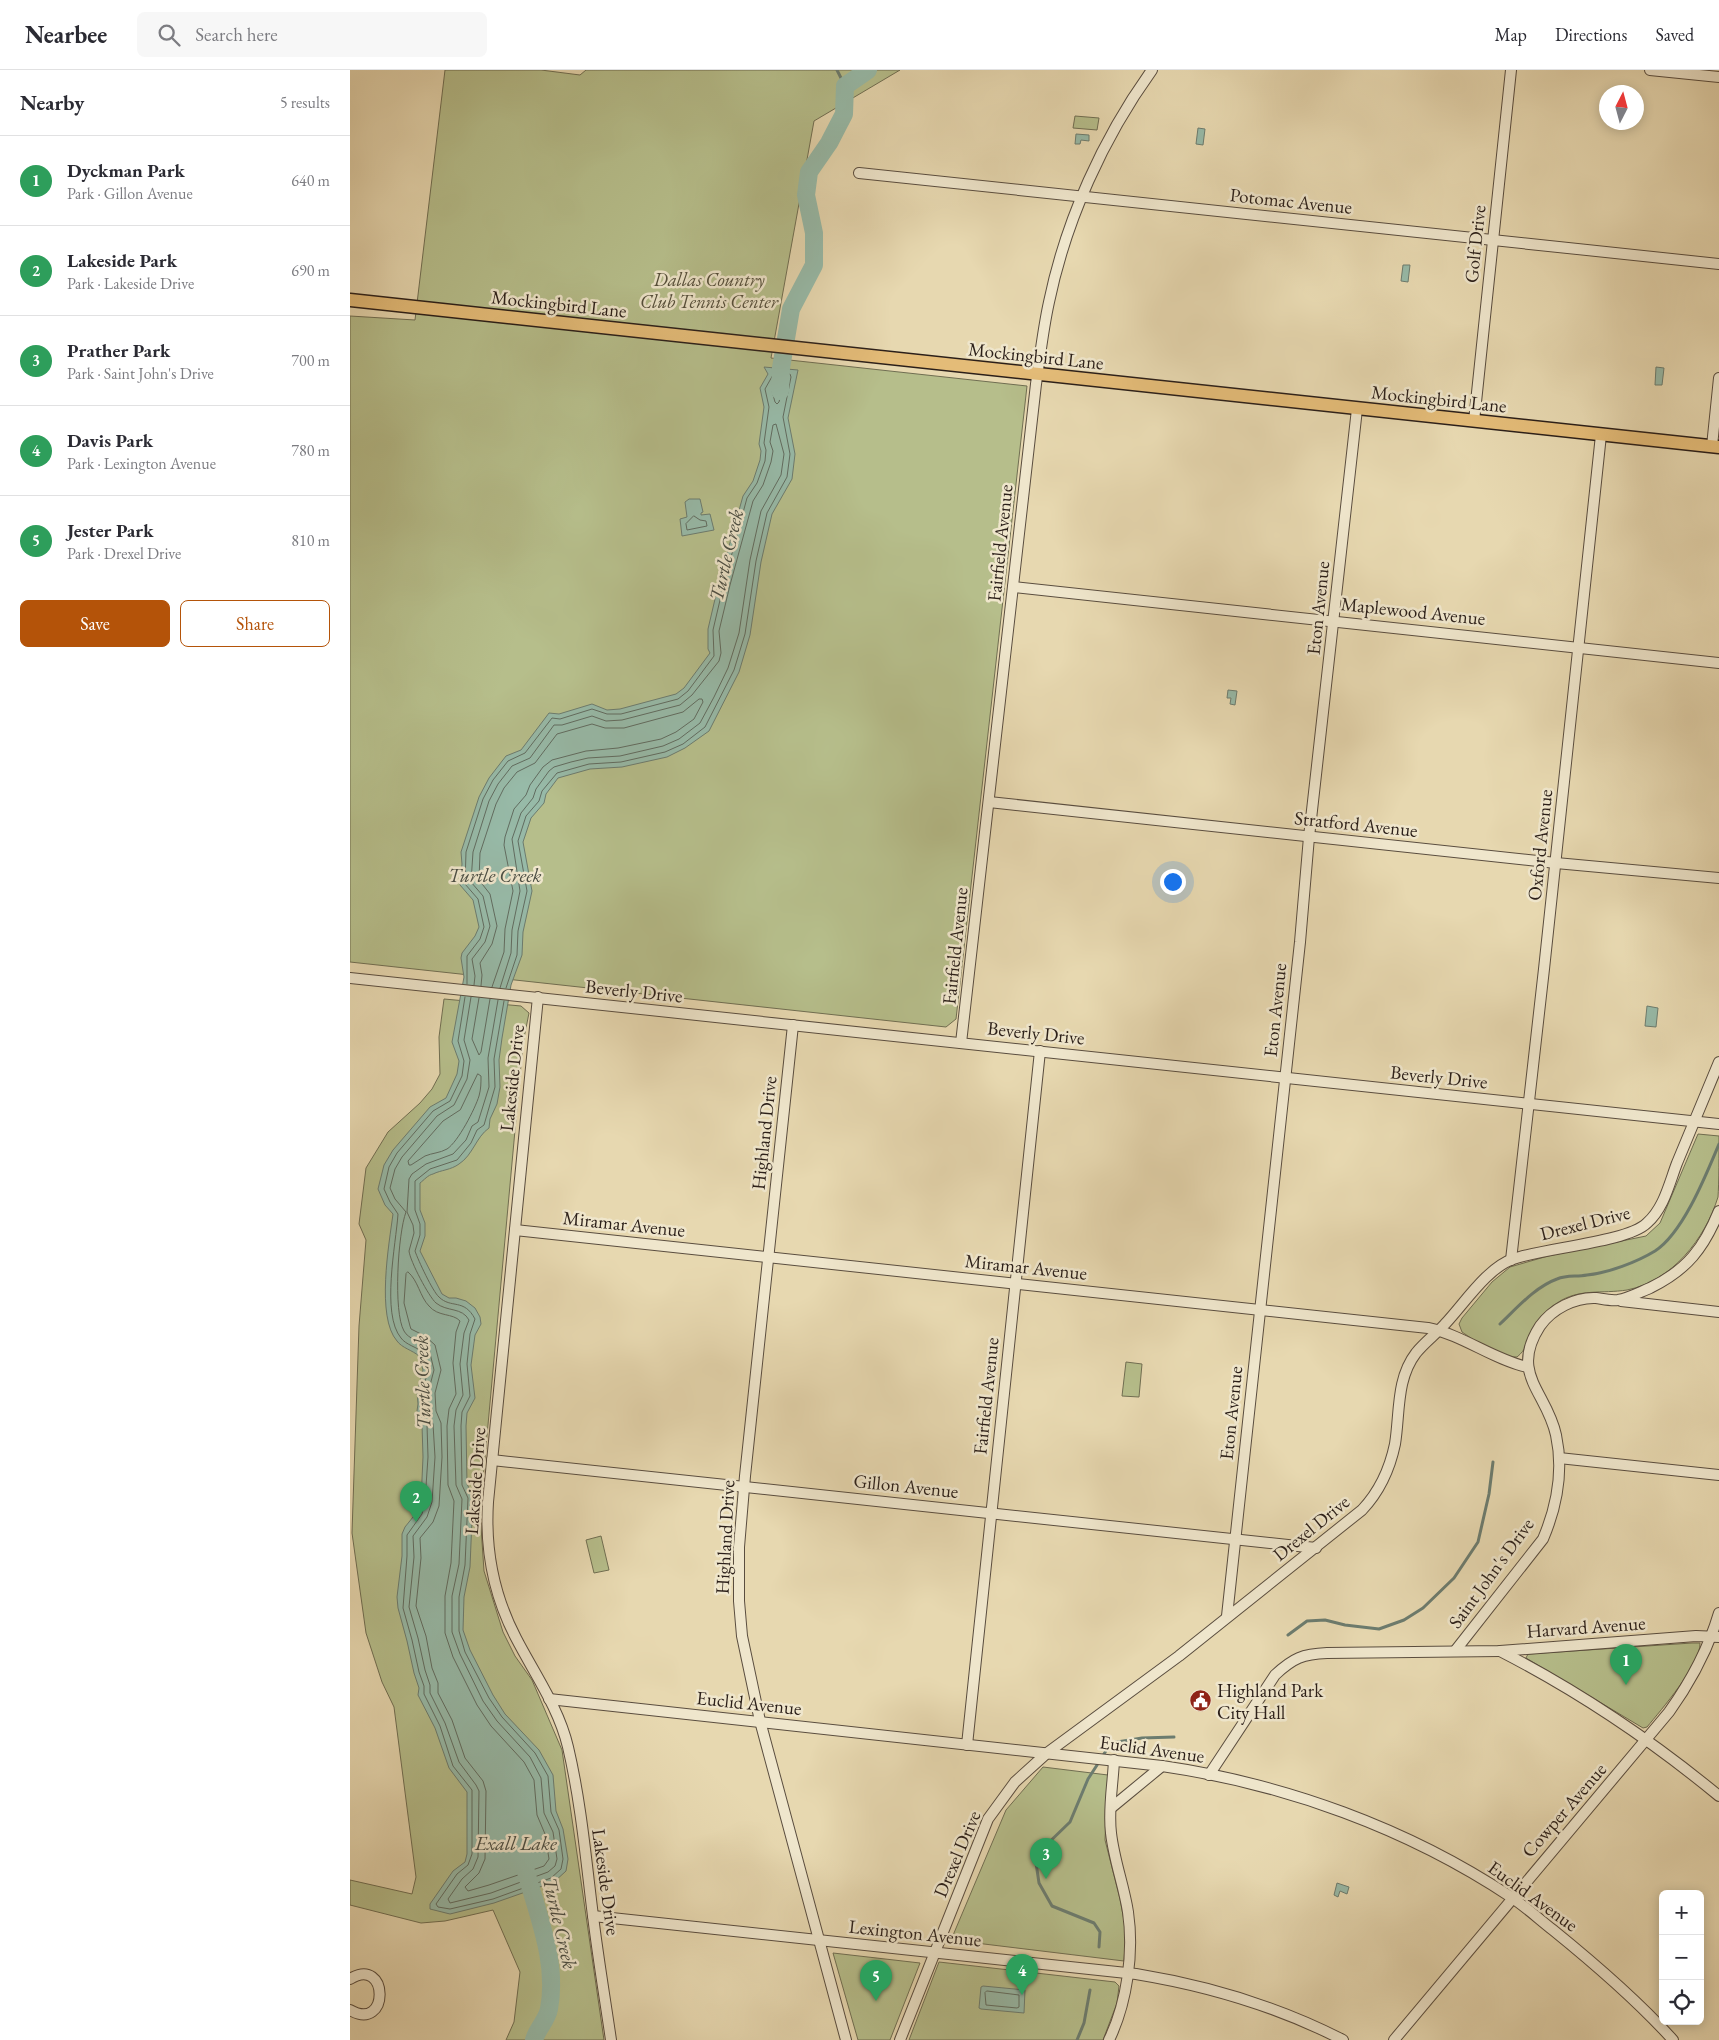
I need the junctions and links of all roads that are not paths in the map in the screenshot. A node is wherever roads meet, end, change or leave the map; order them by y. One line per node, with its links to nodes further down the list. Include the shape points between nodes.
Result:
1 (1152, 70): 6 (street, Fairfield Avenue, via 1106,145)
2 (1511, 70): 7 (street, Golf Drive)
3 (1650, 70): 4 (street)
4 (1719, 77)
5 (859, 172): 6 (street, Potomac Avenue)
6 (1083, 196): 7 (street, Potomac Avenue); 10 (street, Fairfield Avenue, via 1068,231 1054,281)
7 (1493, 240): 8 (street, Potomac Avenue); 13 (street, Golf Drive)
8 (1719, 264)
9 (350, 300): 10 (main road, Mockingbird Lane)
10 (1038, 375): 12 (main road, Mockingbird Lane); 16 (street, Fairfield Avenue)
11 (1719, 378): 15 (street)
12 (1357, 409): 13 (main road, Mockingbird Lane); 17 (street, Eton Avenue)
13 (1474, 421): 14 (main road, Mockingbird Lane)
14 (1601, 435): 15 (main road, Mockingbird Lane); 18 (street, Oxford Avenue)
15 (1715, 446)
16 (1013, 587): 17 (street, Maplewood Avenue); 20 (street, Fairfield Avenue)
17 (1334, 620): 18 (street, Maplewood Avenue); 21 (street, Eton Avenue)
18 (1579, 648): 19 (street, Maplewood Avenue); 22 (street, Oxford Avenue)
19 (1719, 663)
20 (989, 802): 21 (street, Stratford Avenue); 27 (street, Fairfield Avenue)
21 (1309, 837): 22 (street, Stratford Avenue); 30 (street, Eton Avenue)
22 (1556, 863): 23 (street, Stratford Avenue); 31 (street, Oxford Avenue)
23 (1719, 878)
24 (350, 978): 25 (street, Beverly Drive)
25 (538, 997): 26 (street, Beverly Drive); 35 (street, Lakeside Drive)
26 (793, 1025): 27 (street, Beverly Drive); 36 (street, Highland Drive)
27 (961, 1043): 28 (street, Beverly Drive)
28 (1040, 1051): 30 (street, Beverly Drive); 38 (street, Fairfield Avenue)
29 (1719, 1062): 32 (street, Drexel Drive)
30 (1285, 1078): 31 (street, Beverly Drive); 40 (street, Eton Avenue)
31 (1528, 1104): 32 (street, Beverly Drive); 37 (street, Oxford Avenue)
32 (1695, 1121): 33 (street, Beverly Drive); 37 (street, Drexel Drive, via 1664,1198 1646,1224 1619,1236)
33 (1719, 1124)
34 (1719, 1211): 39 (street, via 1702,1246 1678,1272 1645,1290)
35 (515, 1230): 36 (street, Miramar Avenue); 45 (street, Lakeside Drive)
36 (768, 1256): 38 (street, Miramar Avenue); 47 (street, Highland Drive)
37 (1511, 1260): 42 (street, Drexel Drive, via 1494,1271)
38 (1016, 1284): 40 (street, Miramar Avenue); 48 (street, Fairfield Avenue)
39 (1616, 1300): 41 (street); 43 (street, via 1581,1299 1558,1309 1541,1326 1534,1339)
40 (1260, 1309): 42 (street, Miramar Avenue); 49 (street, Eton Avenue)
41 (1719, 1312)
42 (1439, 1330): 43 (street, Miramar Avenue); 50 (street, Drexel Drive, via 1408,1366 1400,1392 1391,1460 1382,1482 1362,1510)
43 (1527, 1367): 44 (street, Saint John's Drive, via 1552,1422)
44 (1559, 1458): 46 (street); 54 (street, Saint John's Drive, via 1557,1499 1542,1539)
45 (492, 1460): 47 (street, Gillon Avenue); 56 (street, Lakeside Drive, via 487,1522 496,1587 514,1636)
46 (1719, 1475)
47 (744, 1486): 48 (street, Gillon Avenue); 57 (street, Highland Drive, via 739,1601)
48 (992, 1512): 49 (street, Gillon Avenue); 59 (street, Fairfield Avenue)
49 (1235, 1539): 50 (street, Gillon Avenue); 52 (street, Eton Avenue)
50 (1316, 1548): 52 (street, Drexel Drive)
51 (1719, 1613): 53 (street, Cowper Avenue)
52 (1227, 1616): 60 (street, Drexel Drive, via 1179,1656)
53 (1716, 1637): 55 (street, Harvard Avenue); 58 (street, Cowper Avenue, via 1690,1682)
54 (1454, 1651): 55 (street, Harvard Avenue); 63 (street, Saint John's Drive, via 1327,1653 1291,1661 1275,1675)
55 (1500, 1651): 58 (street, via 1569,1689)
56 (550, 1699): 57 (street, Euclid Avenue); 67 (street, Lakeside Drive, via 568,1745)
57 (760, 1721): 59 (street, Euclid Avenue); 68 (street, Highland Drive)
58 (1646, 1741): 64 (street); 66 (street, Cowper Avenue)
59 (967, 1745): 60 (street, Euclid Avenue)
60 (1047, 1753): 61 (street, Euclid Avenue); 69 (street, Drexel Drive, via 1015,1782 988,1819)
61 (1112, 1760): 62 (street, Euclid Avenue); 65 (street)
62 (1162, 1766): 63 (street, Euclid Avenue); 65 (street)
63 (1209, 1775): 66 (street, Euclid Avenue, via 1348,1814 1418,1844)
64 (1719, 1796)
65 (1111, 1808): 70 (street, via 1112,1842 1130,1931)
66 (1512, 1898): 78 (street, Cowper Avenue); 79 (street, Euclid Avenue, via 1624,1990)
67 (593, 1916): 68 (street, Lexington Avenue); 73 (street, Lakeside Drive)
68 (818, 1940): 69 (street, Lexington Avenue); 74 (street, Highland Drive)
69 (934, 1953): 70 (street, Lexington Avenue); 75 (street, Drexel Drive)
70 (1127, 1973): 76 (street, via 1122,2004); 77 (street, Lexington Avenue, via 1178,1981 1242,1998)
71 (350, 1979): 72 (street, via 358,1975 371,1977 381,1993 378,2006 373,2010 361,2014)
72 (350, 2010)
73 (611, 2040)
74 (846, 2040)
75 (900, 2040)
76 (1109, 2040)
77 (1343, 2040)
78 (1394, 2040)
79 (1673, 2040)

